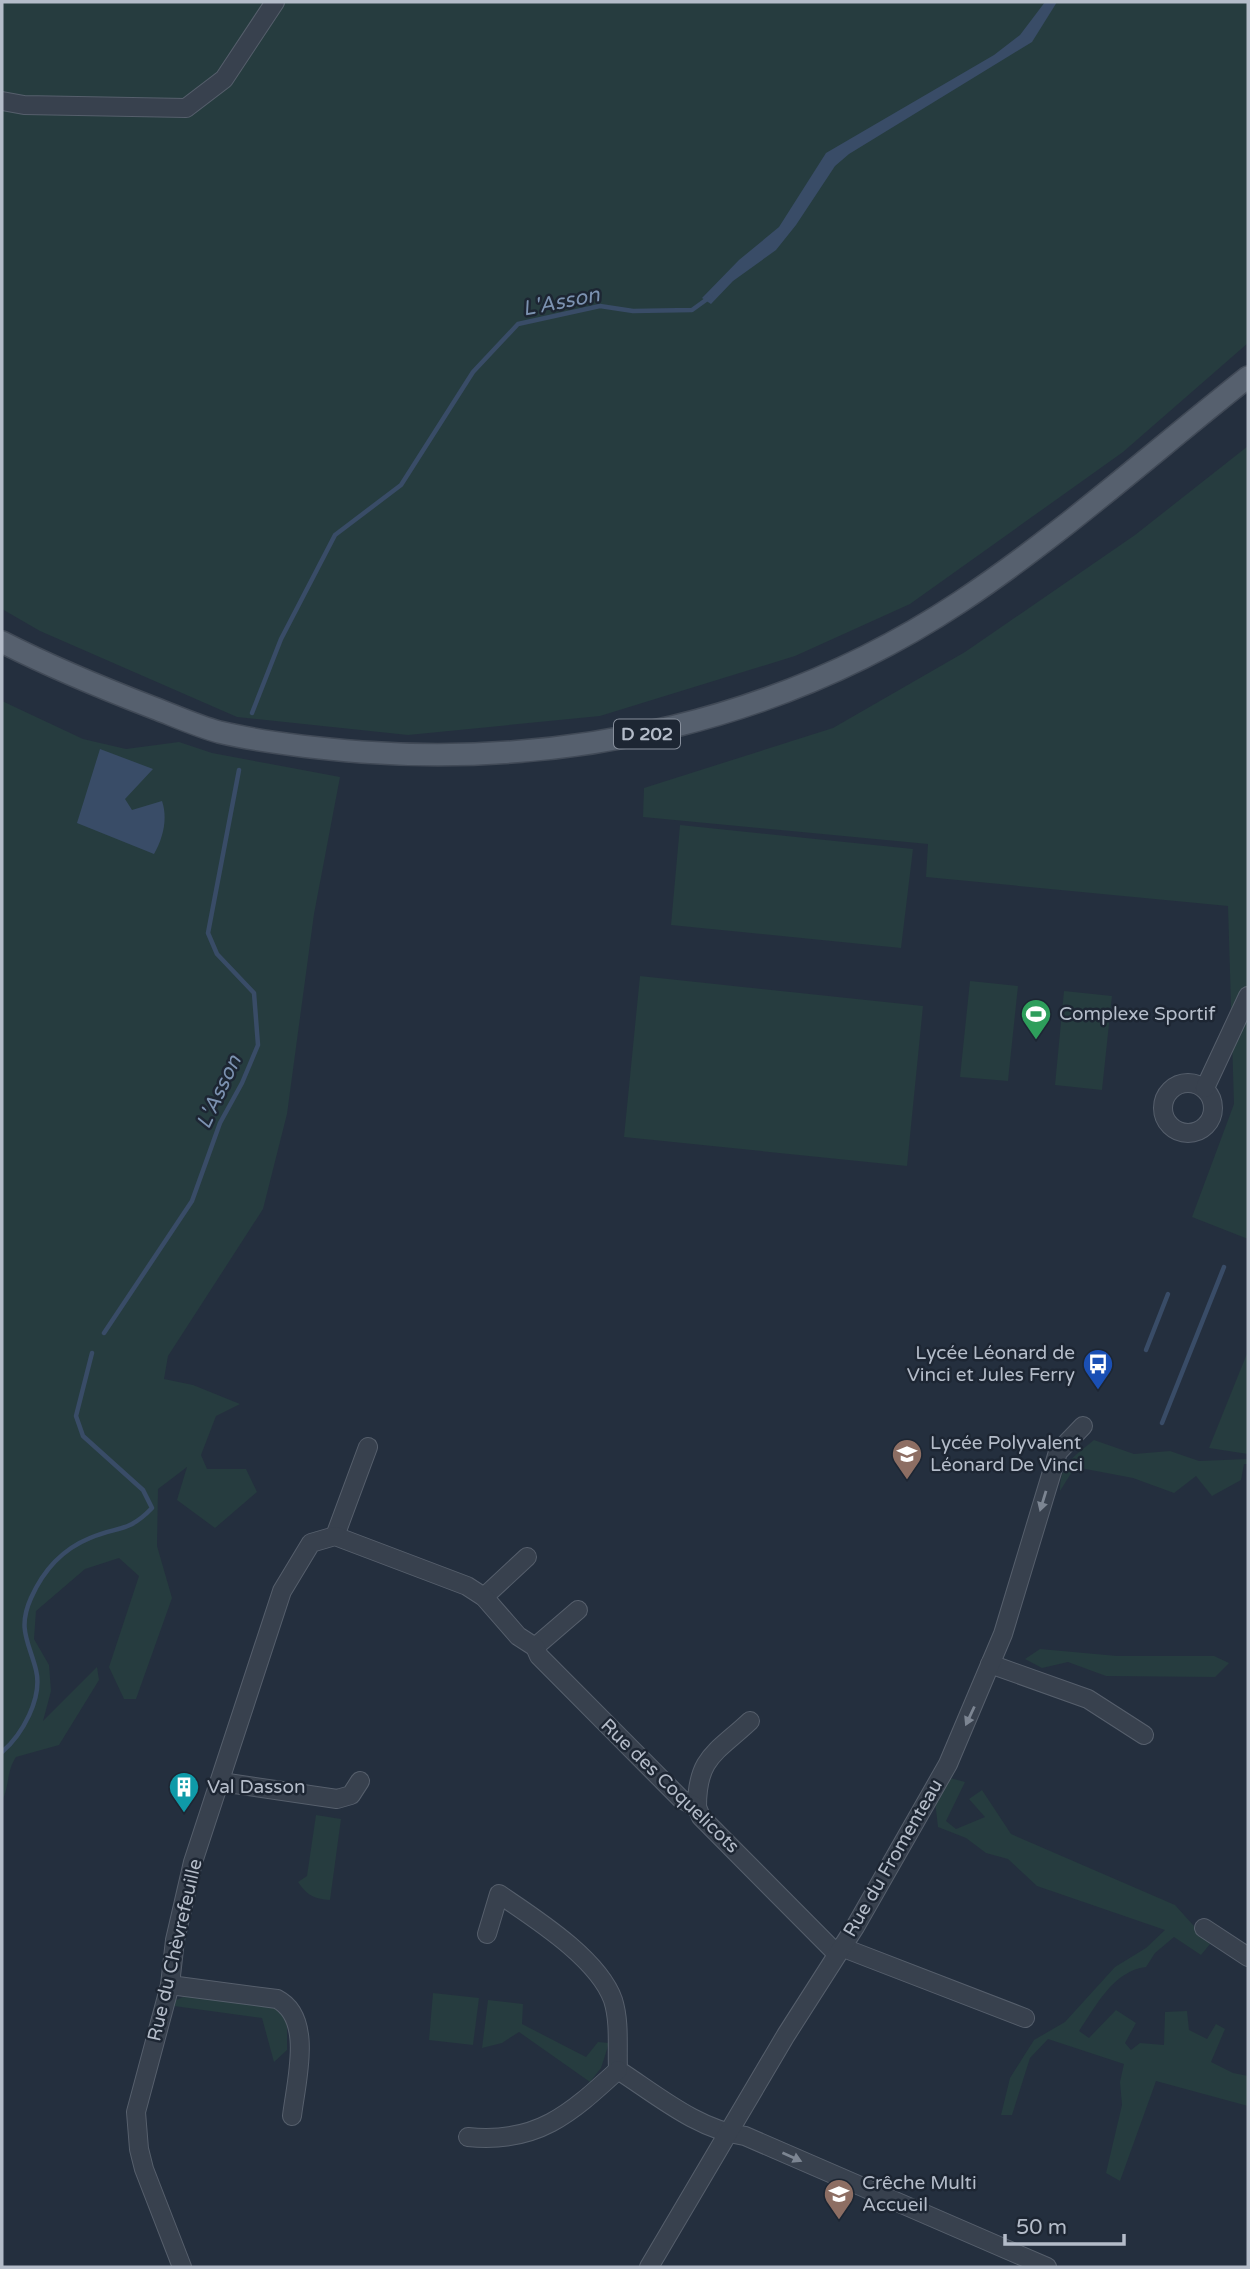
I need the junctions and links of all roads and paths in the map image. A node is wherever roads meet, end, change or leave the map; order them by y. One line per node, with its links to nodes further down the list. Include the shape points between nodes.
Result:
1 (275, 2): 2 (street, via 224,79 186,108)
2 (2, 101)
3 (1248, 377): 4 (main road, D 202, via 960,602 864,658 711,719 629,738 572,747 433,755 308,748 216,731 97,687)
4 (2, 642)
5 (1248, 996): 6 (street)
6 (1205, 1088)
7 (1083, 1426): 14 (street, Rue du Fromenteau, one-way to 14, via 1058,1452)
8 (368, 1447): 9 (street)
9 (335, 1536): 11 (street, Rue des Coquelicots, via 457,1581); 18 (street, Rue du Chèvrefeuille, via 311,1543 282,1591)
10 (527, 1557): 11 (street)
11 (484, 1597): 13 (street, Rue des Coquelicots, via 518,1636)
12 (578, 1610): 13 (street)
13 (535, 1647): 19 (street, Rue des Coquelicots, via 609,1729 681,1800)
14 (990, 1664): 16 (street, via 1088,1699); 22 (street, Rue du Fromenteau, one-way to 22, via 948,1764)
15 (750, 1721): 19 (street, via 702,1766)
16 (1144, 1735)
17 (360, 1781): 18 (street, via 351,1795 337,1799)
18 (221, 1782): 24 (street, Rue du Chèvrefeuille, via 183,1904)
19 (697, 1807): 22 (street, Rue des Coquelicots, via 701,1817)
20 (1204, 1928): 23 (street)
21 (487, 1934): 26 (street, via 499,1894 561,1937 613,1999)
22 (839, 1950): 25 (street); 28 (street, Rue du Fromenteau)
23 (1248, 1957)
24 (170, 1985): 27 (street, via 277,1998 290,2005 300,2045); 30 (street, Rue du Chèvrefeuille, via 135,2123 144,2169)
25 (1025, 2018)
26 (618, 2070): 28 (street, via 719,2133); 29 (street, via 559,2121 509,2138)
27 (292, 2116)
28 (728, 2134): 31 (street, Rue du Fromenteau); 32 (street, one-way to 32, via 745,2136)
29 (468, 2137)
30 (182, 2267)
31 (649, 2267)
32 (1047, 2267)

